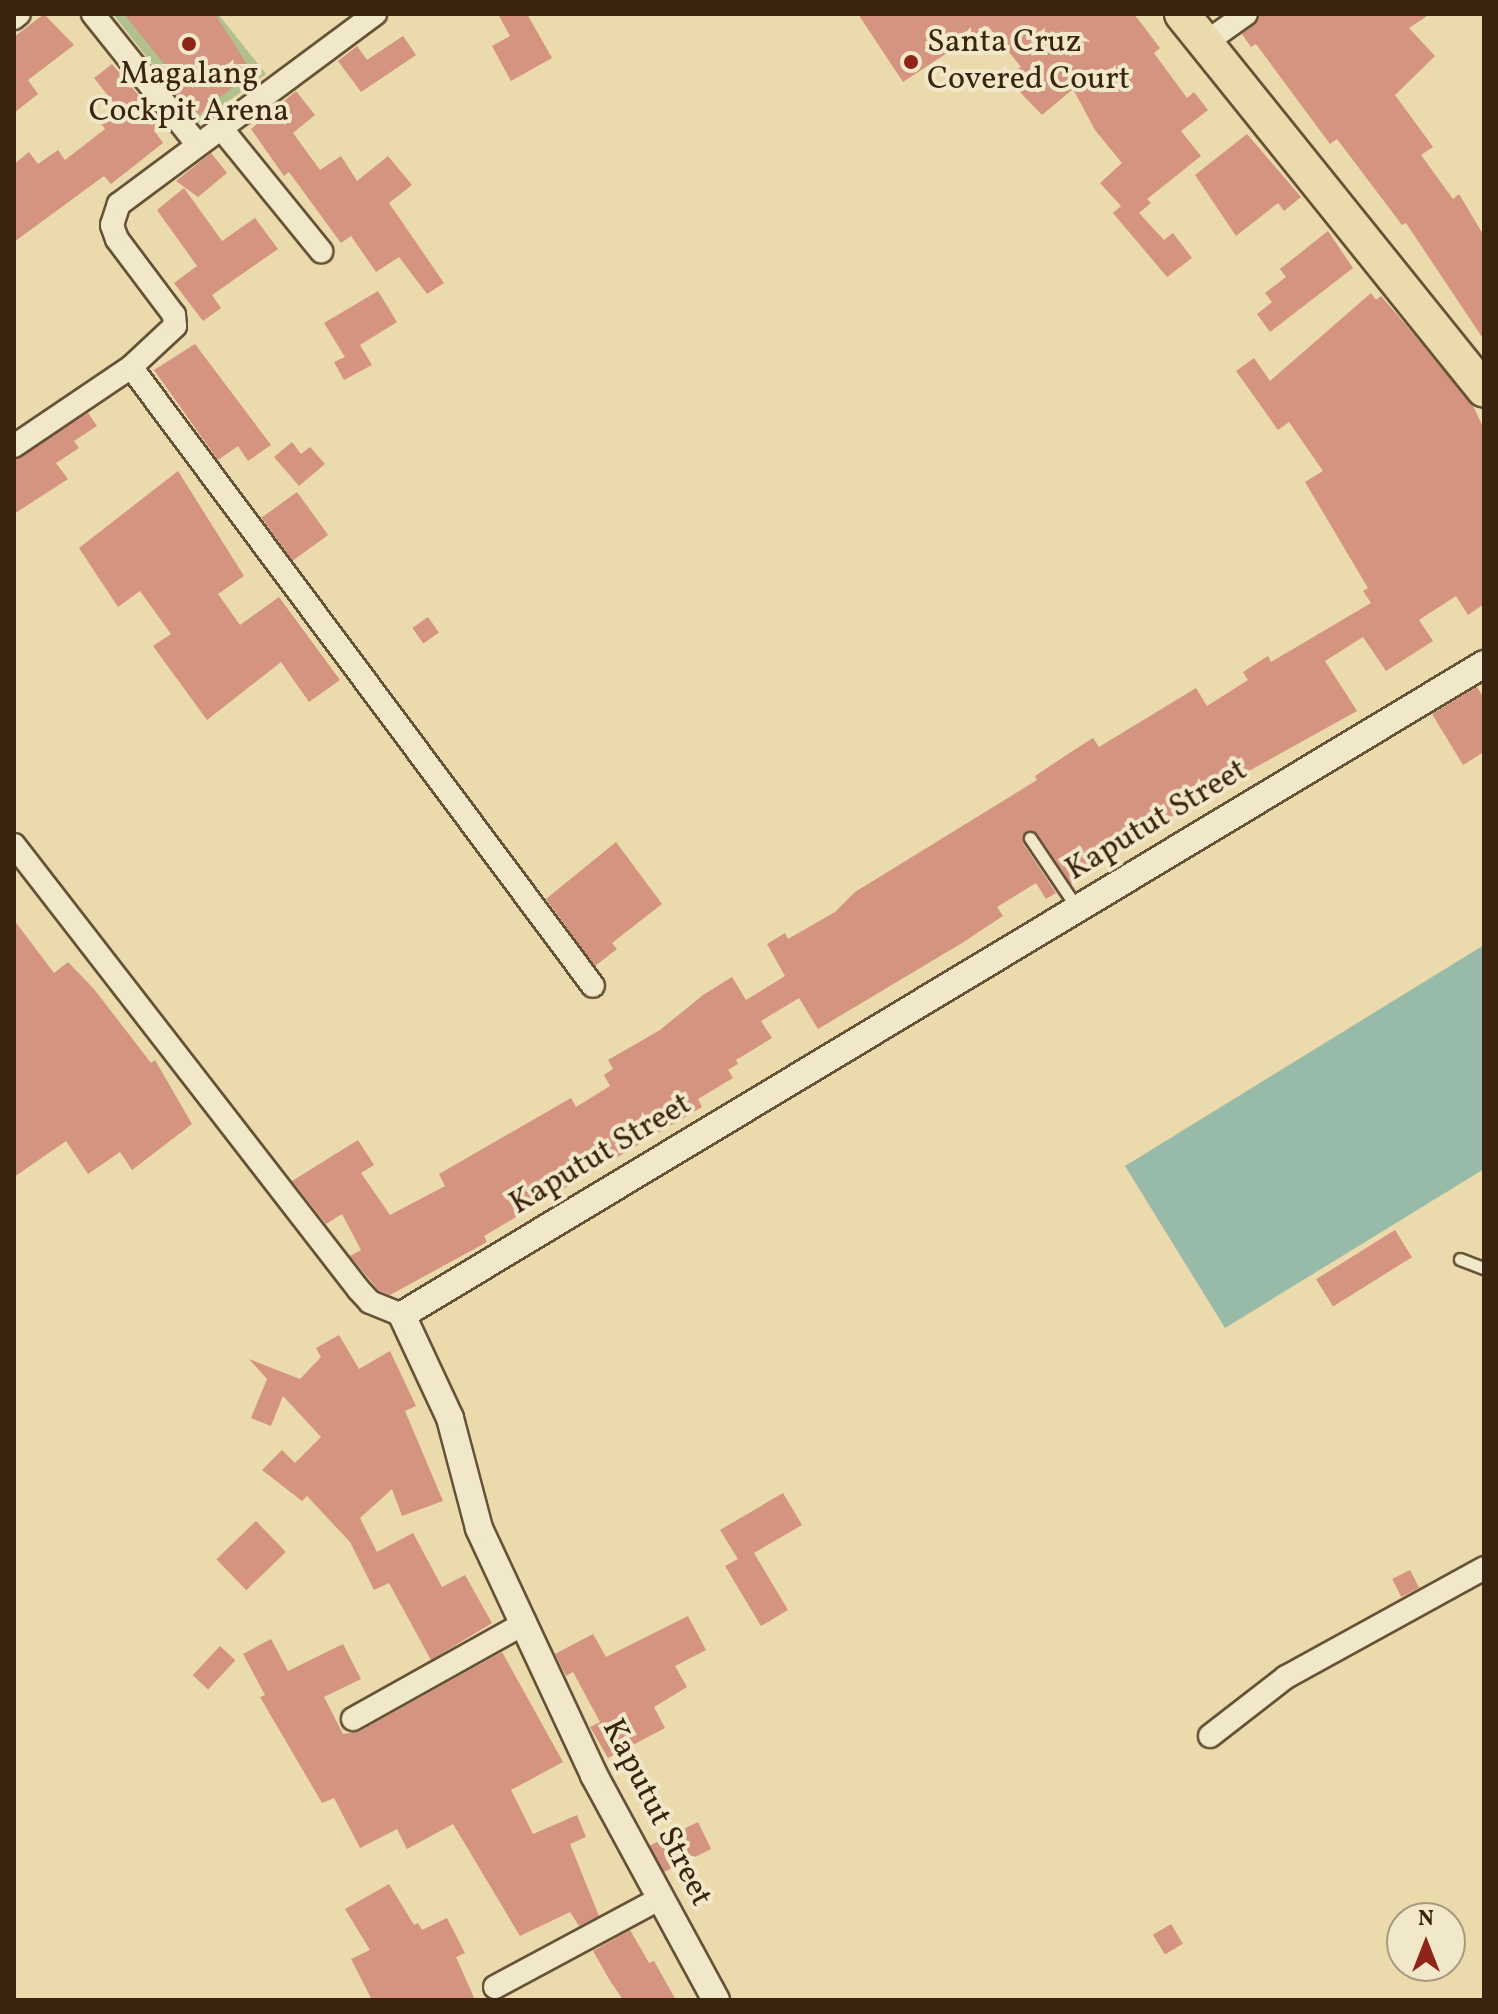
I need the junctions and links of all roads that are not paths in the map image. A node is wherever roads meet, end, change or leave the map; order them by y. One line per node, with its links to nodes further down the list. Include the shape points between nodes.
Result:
1 (19, 14): 6 (street)
2 (93, 14): 9 (street)
3 (375, 14): 8 (street)
4 (1182, 14): 7 (main road)
5 (1246, 14): 7 (street)
6 (14, 18)
7 (1205, 43): 12 (main road)
8 (221, 128): 9 (street); 10 (street)
9 (197, 144): 11 (street, via 119,204 114,215 117,239 174,315 169,335)
10 (321, 251)
11 (131, 367): 13 (street); 18 (street)
12 (1484, 390)
13 (14, 446)
14 (1484, 664): 17 (street, Kaputut Street)
15 (1030, 838): 17 (lane)
16 (14, 845): 21 (street, via 359,1290 370,1302)
17 (1078, 908): 21 (street, Kaputut Street)
18 (593, 986)
19 (1460, 1259): 20 (lane)
20 (1484, 1268)
21 (402, 1315): 23 (street, Kaputut Street, via 450,1418 479,1528)
22 (1484, 1568): 25 (street, via 1286,1677)
23 (525, 1623): 24 (street); 26 (street, Kaputut Street, via 594,1775)
24 (353, 1719)
25 (1210, 1736)
26 (661, 1898): 27 (street); 28 (street, Kaputut Street)
27 (495, 1987)
28 (716, 2000)

